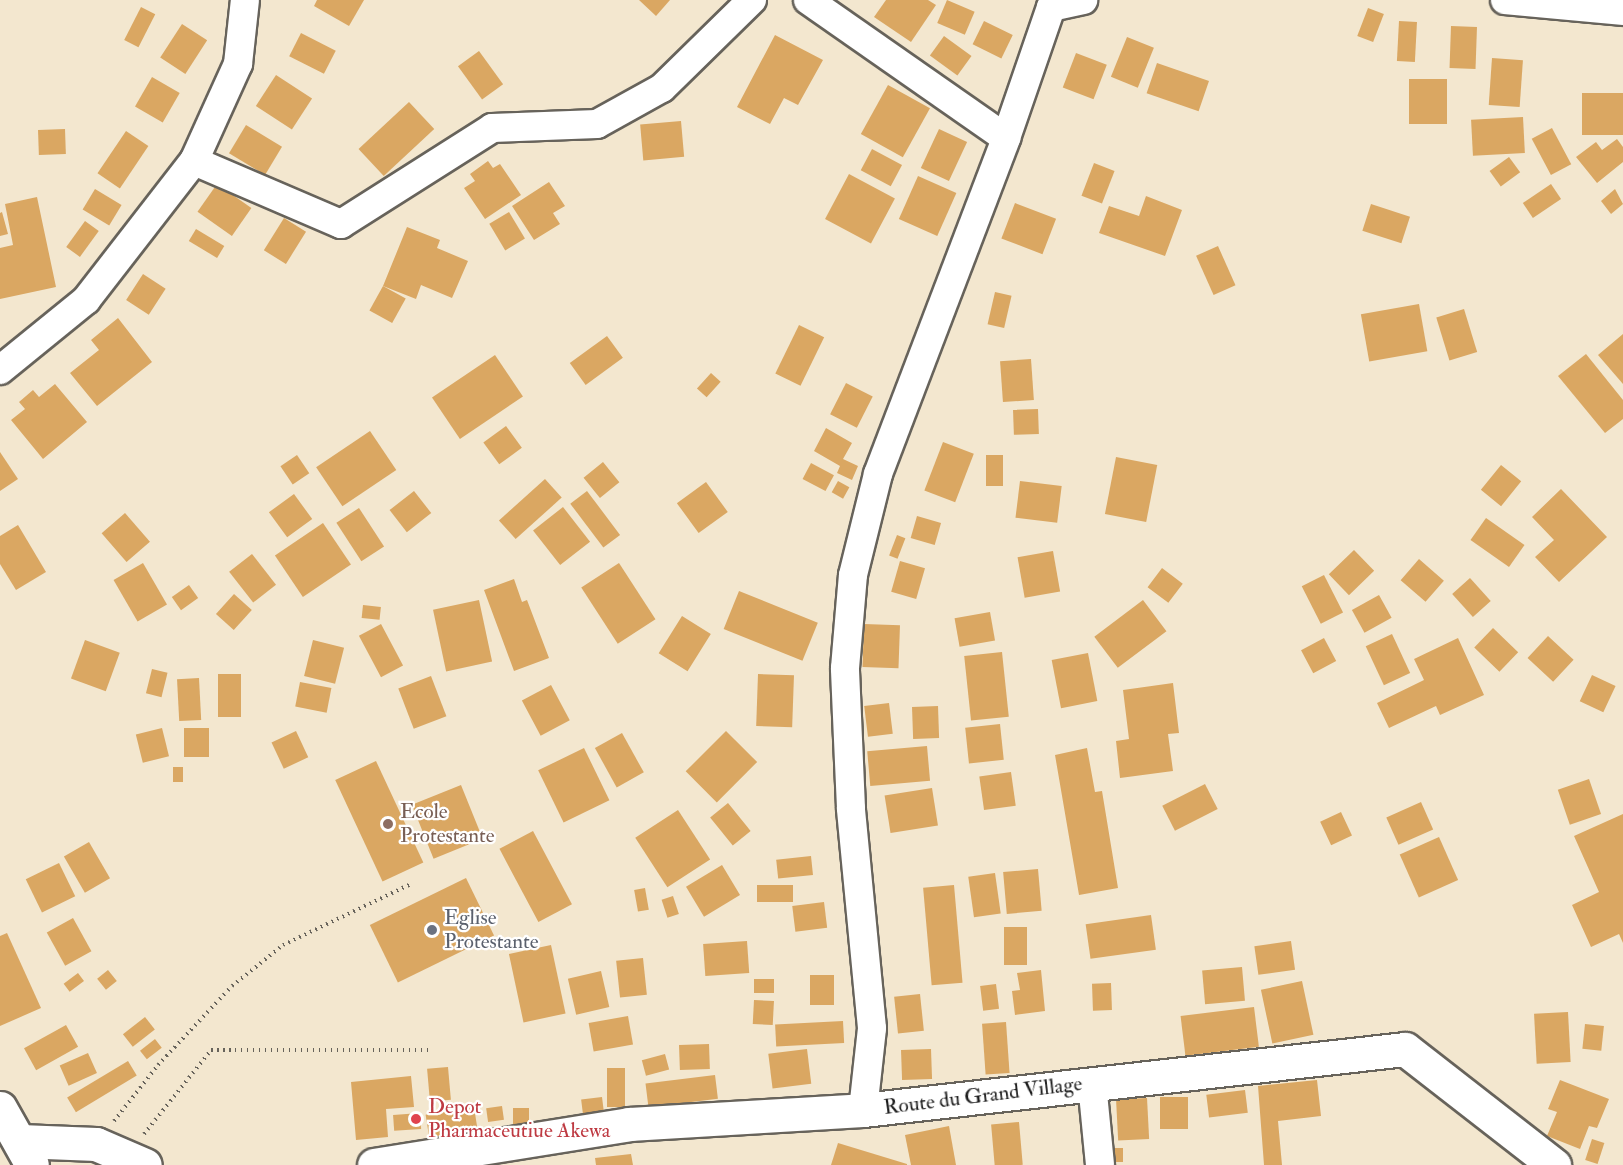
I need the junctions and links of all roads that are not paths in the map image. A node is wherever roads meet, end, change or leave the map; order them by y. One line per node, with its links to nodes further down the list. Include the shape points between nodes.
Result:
1 (245, 0): 8 (street, via 238,64)
2 (752, 0): 8 (street, via 662,88 597,124 492,128 341,224)
3 (808, 0): 7 (street)
4 (1083, 0): 7 (street, via 1051,8)
5 (1505, 0): 6 (street)
6 (1623, 11)
7 (1006, 138): 12 (street, via 878,474 853,575 846,668 851,796 872,1028)
8 (194, 161): 9 (street, via 86,300)
9 (0, 370)
10 (1092, 1083): 12 (street, Route du Grand Village); 16 (street); 17 (street, Route du Grand Village, via 1405,1049)
11 (0, 1108): 13 (street)
12 (863, 1110): 15 (street, Route du Grand Village, via 629,1124)
13 (26, 1153): 14 (street, via 96,1144)
14 (135, 1161)
15 (374, 1165)
16 (1100, 1165)
17 (1554, 1165)

